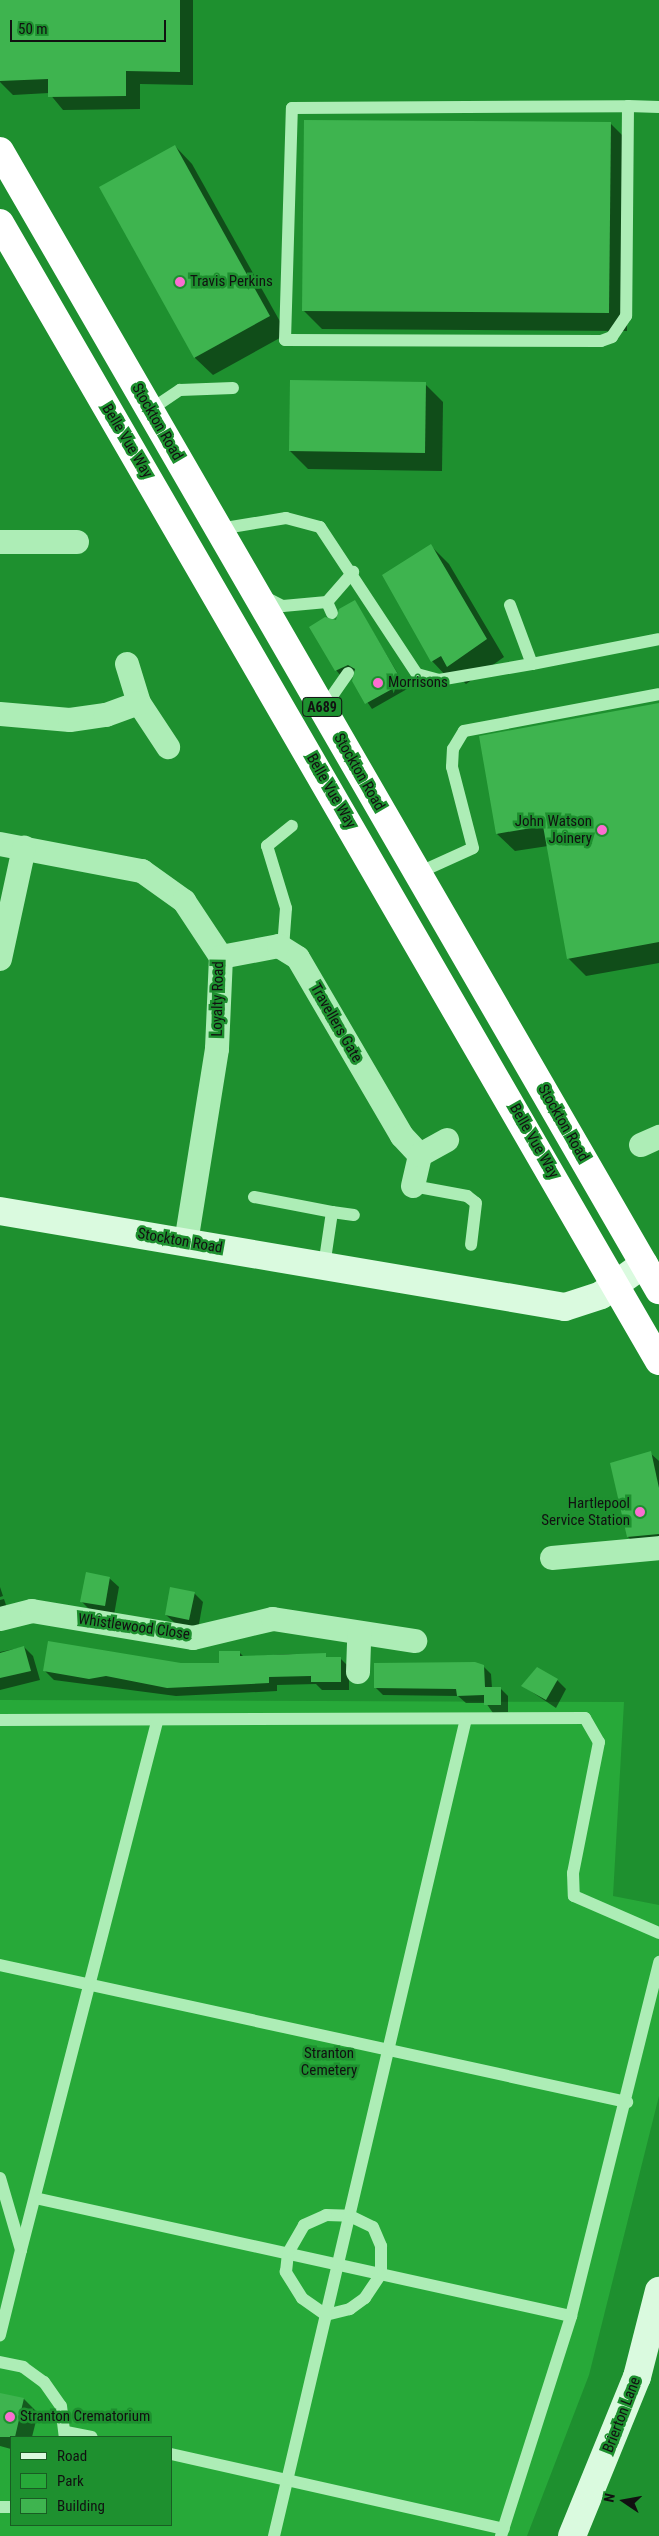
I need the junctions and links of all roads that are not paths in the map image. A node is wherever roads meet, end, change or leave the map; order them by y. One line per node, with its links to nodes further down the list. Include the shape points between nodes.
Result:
1 (628, 106): 1 (lane, via 626,316 612,337 601,340 285,340 292,108); 2 (lane)
2 (659, 107)
3 (0, 151): 6 (highway, Stockton Road / A689)
4 (0, 223): 40 (highway, Belle Vue Way / A689)
5 (233, 388): 6 (lane, via 180,390)
6 (150, 410): 7 (highway, Stockton Road / A689)
7 (219, 529): 10 (lane, via 286,518 320,527); 11 (highway, Stockton Road / A689)
8 (0, 542): 9 (street)
9 (76, 542)
10 (353, 572): 11 (lane, via 329,608 283,606); 15 (lane, via 417,674 439,680)
11 (257, 593): 20 (highway, Stockton Road / A689)
12 (510, 605): 15 (lane)
13 (659, 639): 15 (lane)
14 (126, 664): 18 (street)
15 (532, 664)
16 (348, 674): 20 (lane, via 332,696)
17 (659, 694): 25 (lane, via 464,731 453,749 452,767 473,848)
18 (139, 702): 19 (street, via 106,715 70,720); 21 (street)
19 (0, 714)
20 (332, 726): 25 (highway, Stockton Road / A689)
21 (168, 746)
22 (292, 826): 26 (lane, via 267,846 286,908)
23 (0, 844): 24 (street, Loyalty Road)
24 (24, 848): 27 (street, Loyalty Road, via 142,871 184,902); 28 (street)
25 (418, 874): 38 (highway, Stockton Road / A689)
26 (284, 948): 27 (street, via 264,947); 30 (street, Travellers Gate, via 298,958 402,1136)
27 (221, 957): 36 (street, Loyalty Road, via 216,1049)
28 (0, 959)
29 (447, 1140): 30 (street)
30 (420, 1155): 31 (street)
31 (413, 1186): 37 (lane, via 467,1196 476,1203)
32 (254, 1197): 34 (lane)
33 (0, 1211): 36 (street, Stockton Road)
34 (332, 1212): 35 (lane); 39 (lane)
35 (354, 1216)
36 (186, 1242): 39 (street, Stockton Road)
37 (471, 1245)
38 (644, 1264): 40 (street, Stockton Road); 41 (highway, Stockton Road / A689)
39 (324, 1266): 40 (street, Stockton Road, via 565,1308 585,1303)
40 (616, 1283): 42 (highway, Belle Vue Way / A689)
41 (659, 1290)
42 (659, 1361)
43 (659, 1548): 44 (street)
44 (552, 1558)
45 (0, 1619): 46 (street, Whistlewood Close, via 32,1611 193,1638 273,1619)
46 (359, 1635): 47 (street, Whistlewood Close); 48 (street)
47 (415, 1641)
48 (358, 1672)
49 (466, 1719): 51 (lane); 52 (lane, via 585,1718 599,1742 573,1873 574,1896); 56 (lane)
50 (0, 1720): 51 (lane)
51 (157, 1722): 55 (lane)
52 (659, 1934)
53 (659, 1962): 57 (lane)
54 (0, 1965): 55 (lane)
55 (92, 1987): 56 (lane); 59 (lane)
56 (388, 2052): 57 (lane); 60 (lane)
57 (627, 2102): 67 (lane)
58 (1, 2184): 61 (lane)
59 (35, 2198): 61 (lane); 62 (lane)
60 (350, 2216): 62 (lane, via 326,2215 304,2225); 63 (lane); 64 (lane, via 374,2227 381,2246)
61 (21, 2250): 68 (lane)
62 (288, 2253): 63 (lane); 66 (lane, via 286,2272 298,2291)
63 (338, 2264): 64 (lane); 66 (lane)
64 (381, 2274): 66 (lane, via 365,2298 350,2309); 67 (lane)
65 (659, 2291): 76 (street, Brierton Lane, via 637,2377)
66 (326, 2315): 73 (lane)
67 (571, 2316): 74 (lane)
68 (0, 2335)
69 (0, 2362): 70 (lane, via 23,2367 44,2382 60,2406)
70 (66, 2435): 71 (lane)
71 (79, 2436)
72 (172, 2454): 73 (lane)
73 (288, 2479): 74 (lane); 75 (lane)
74 (502, 2532)
75 (274, 2536)
76 (572, 2536)

